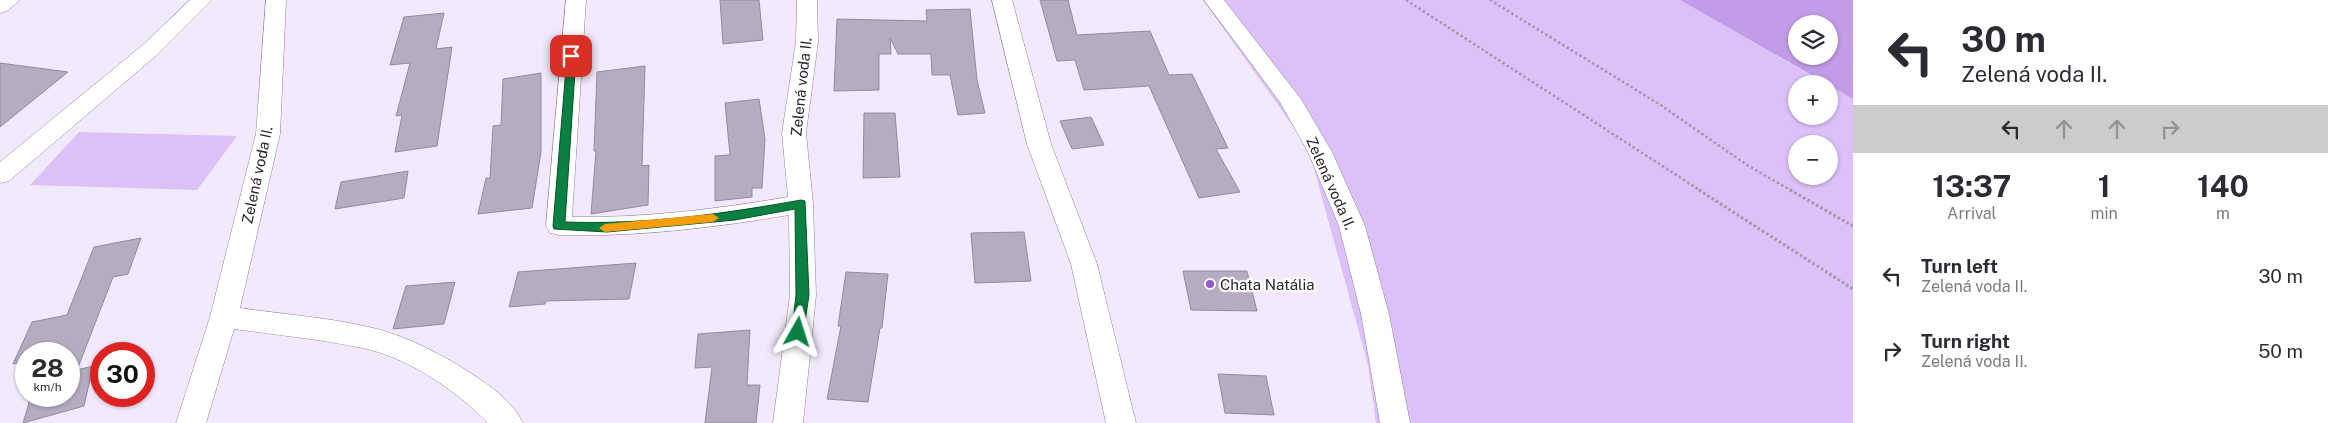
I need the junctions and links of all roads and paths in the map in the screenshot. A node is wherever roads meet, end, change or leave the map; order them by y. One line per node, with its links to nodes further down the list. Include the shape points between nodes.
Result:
1 (10, 0): 10 (street)
2 (202, 0): 11 (street, via 151,49)
3 (276, 0): 15 (street, Zelená voda II., via 268,134)
4 (576, 0): 12 (street, via 558,226 607,228 735,216)
5 (808, 0): 12 (street, Zelená voda II., via 807,42 794,133)
6 (1002, 0): 19 (street, via 1039,144 1084,264)
7 (1214, 0): 20 (street, Zelená voda II., via 1290,98 1320,152 1352,226 1375,314)
8 (1406, 0): 14 (path)
9 (1490, 0): 13 (path, via 1659,104 1747,164)
10 (0, 7)
11 (0, 175)
12 (801, 204): 18 (street, Zelená voda II., via 802,295)
13 (1853, 226)
14 (1853, 289)
15 (224, 317): 16 (street, Zelená voda II.); 17 (street, via 365,338 405,351 445,371 481,396)
16 (191, 423)
17 (508, 423)
18 (788, 423)
19 (1121, 423)
20 (1395, 423)

